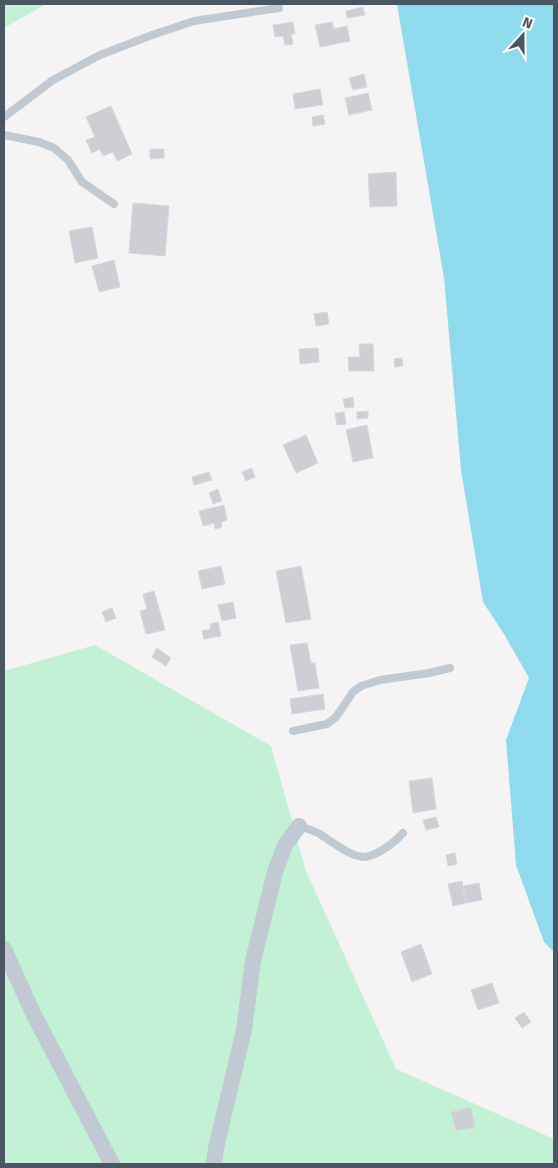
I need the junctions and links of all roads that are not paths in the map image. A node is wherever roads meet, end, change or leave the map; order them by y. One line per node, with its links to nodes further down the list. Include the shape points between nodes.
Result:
1 (279, 8): 2 (lane, via 194,21 100,55 53,80)
2 (4, 117)
3 (4, 134): 4 (lane, via 54,148 68,160 82,182)
4 (114, 204)
5 (450, 668): 6 (lane, via 361,686 352,692 336,717 327,724)
6 (293, 731)
7 (299, 826): 8 (lane, via 363,857 394,843); 11 (street, via 285,845 275,872)
8 (403, 833)
9 (4, 948): 10 (street, via 37,1022)
10 (112, 1164)
11 (214, 1164)

